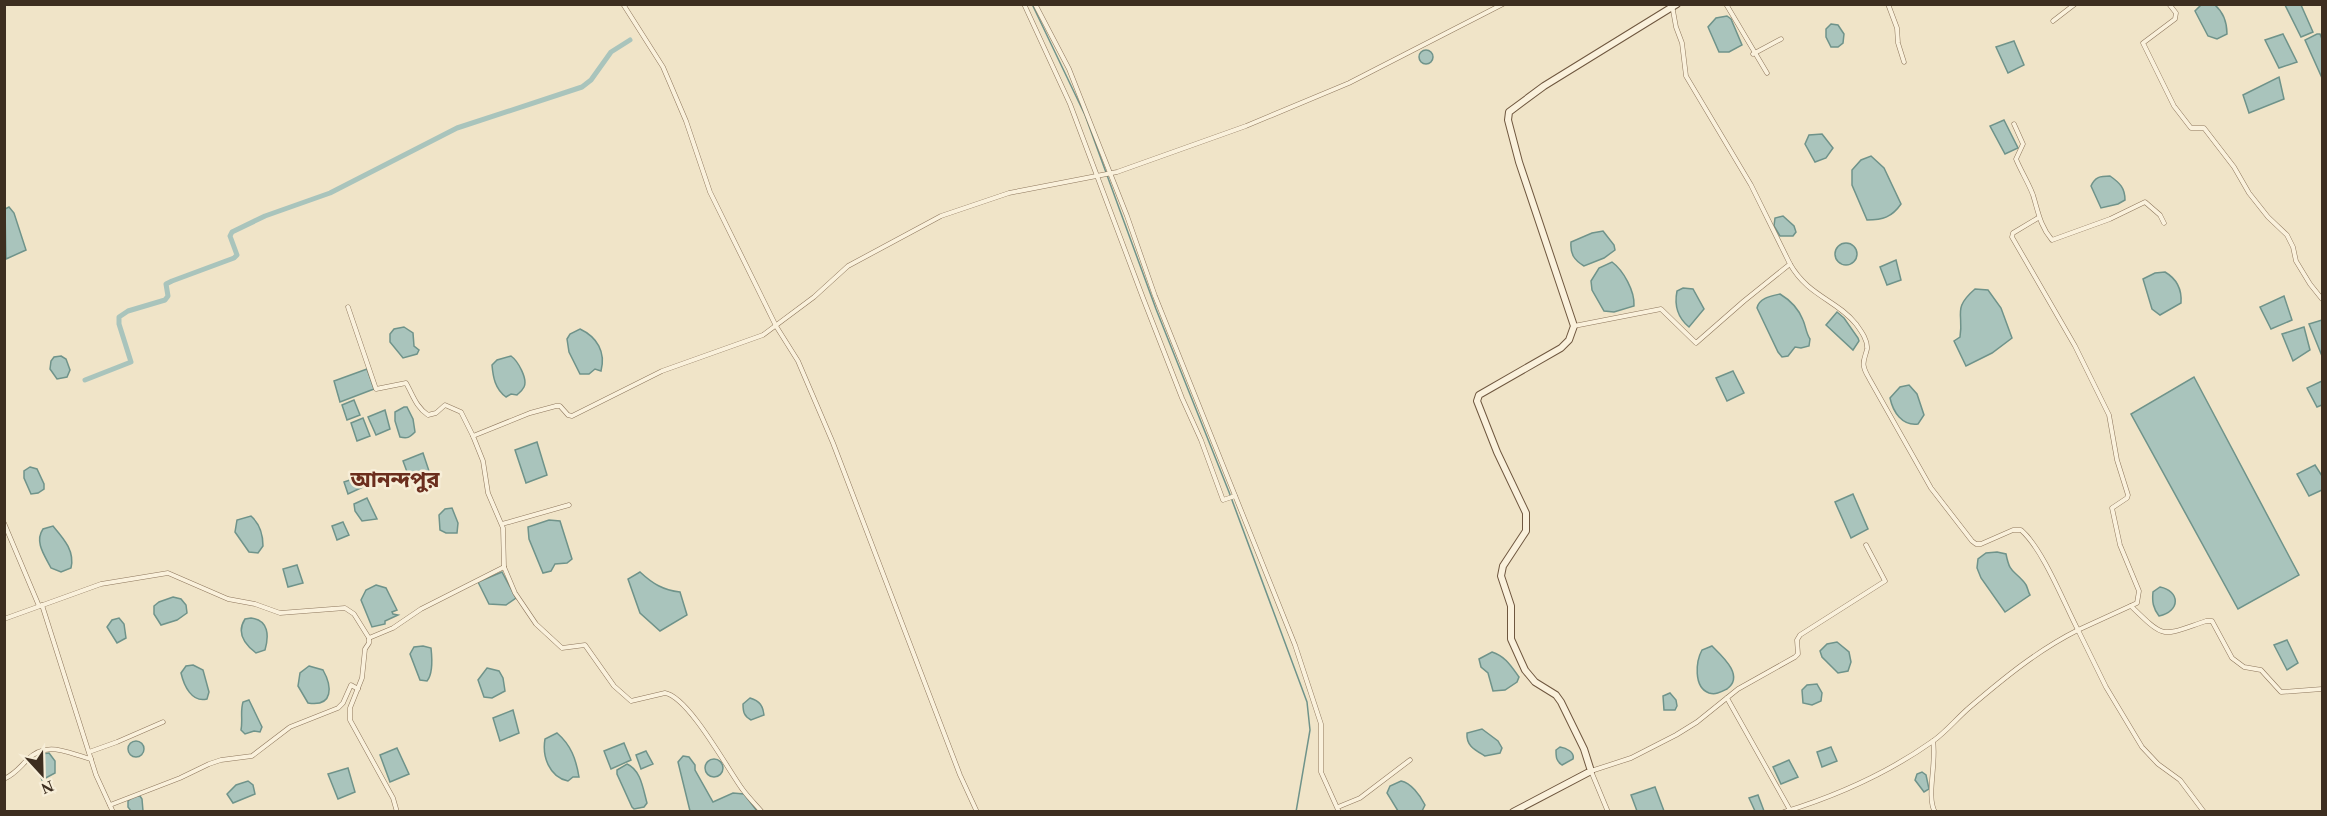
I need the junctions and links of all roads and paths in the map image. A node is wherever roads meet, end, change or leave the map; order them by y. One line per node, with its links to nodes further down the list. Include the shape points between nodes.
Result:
1 (623, 4): 23 (street, via 663,66 710,192)
2 (1024, 4): 17 (street)
3 (1035, 4): 16 (street, via 1069,69)
4 (1503, 4): 16 (street, via 1349,84 1246,126)
5 (1726, 4): 12 (street)
6 (1888, 4): 13 (street)
7 (2076, 4): 10 (street)
8 (2169, 4): 21 (street, via 2176,13 2175,19 2143,43 2174,106 2191,128 2204,128 2249,193 2287,235 2296,261)
9 (1674, 5): 20 (street, via 1686,76 1751,185); 24 (main road, via 1509,112 1519,162)
10 (2053, 21)
11 (1781, 39): 12 (street)
12 (1753, 54): 14 (street)
13 (1904, 62)
14 (1767, 73)
15 (2014, 124): 18 (street, via 2023,144 2016,159 2032,192)
16 (1109, 173): 17 (street); 26 (street)
17 (1100, 176): 23 (street, via 1009,193 941,216 848,266); 26 (street, via 1223,500)
18 (2038, 218): 19 (street, via 2052,240 2145,202); 33 (street, via 2012,237 2075,346 2109,415 2128,495 2112,508 2120,545 2139,591 2137,603)
19 (2164, 223)
20 (1790, 264): 24 (street, via 1696,343 1661,309); 35 (street, via 1810,289 1848,314 1866,339 1864,367 1870,380 1931,488 1972,541 1981,544 2020,530 2043,561)
21 (2322, 299)
22 (348, 307): 25 (street, via 376,389 406,383 424,413 434,414 445,405 458,410)
23 (776, 326): 25 (street, via 742,343 662,371 572,416 556,406); 53 (street, via 798,361 832,443)
24 (1574, 326): 45 (main road, via 1561,348 1476,401 1526,513 1526,531 1503,566 1501,576 1511,606 1511,639 1525,670 1561,702)
25 (473, 436): 29 (street, via 483,461 488,493)
26 (1233, 496): 48 (street, via 1295,645 1321,724 1321,772)
27 (569, 505): 29 (street)
28 (4, 523): 32 (street)
29 (502, 524): 31 (street)
30 (1866, 545): 39 (street, via 1885,578 1883,583 1808,629 1797,640 1795,657)
31 (504, 567): 36 (street); 52 (street, via 515,593 541,630 562,648 585,645 614,686 629,699 665,693 685,705)
32 (40, 606): 34 (street); 36 (street, via 101,584 168,573 228,599 280,613 345,608 354,614); 42 (street)
33 (2131, 606): 35 (street); 38 (street, via 2154,629 2167,633 2212,621 2232,658 2244,667 2260,670 2278,690 2285,693)
34 (4, 619)
35 (2078, 630): 41 (street, via 2031,658); 58 (street, via 2142,747 2181,780)
36 (369, 638): 37 (street)
37 (358, 689): 47 (street, via 351,685 338,708 290,727 258,754 209,764); 51 (street, via 350,720)
38 (2322, 689)
39 (1727, 698): 45 (street, via 1676,735 1631,758); 49 (street)
40 (163, 722): 42 (street)
41 (1933, 741): 49 (street, via 1842,793); 57 (street)
42 (89, 752): 43 (street)
43 (92, 760): 46 (street, via 50,749 38,751 16,773); 47 (street)
44 (1410, 760): 48 (street)
45 (1591, 771): 54 (main road); 55 (street)
46 (4, 778)
47 (110, 805): 50 (street)
48 (1339, 809)
49 (1790, 810): 56 (street)
50 (113, 812)
51 (397, 812)
52 (762, 812)
53 (977, 812)
54 (1513, 812)
55 (1608, 812)
56 (1784, 812)
57 (1935, 812)
58 (2204, 812)

